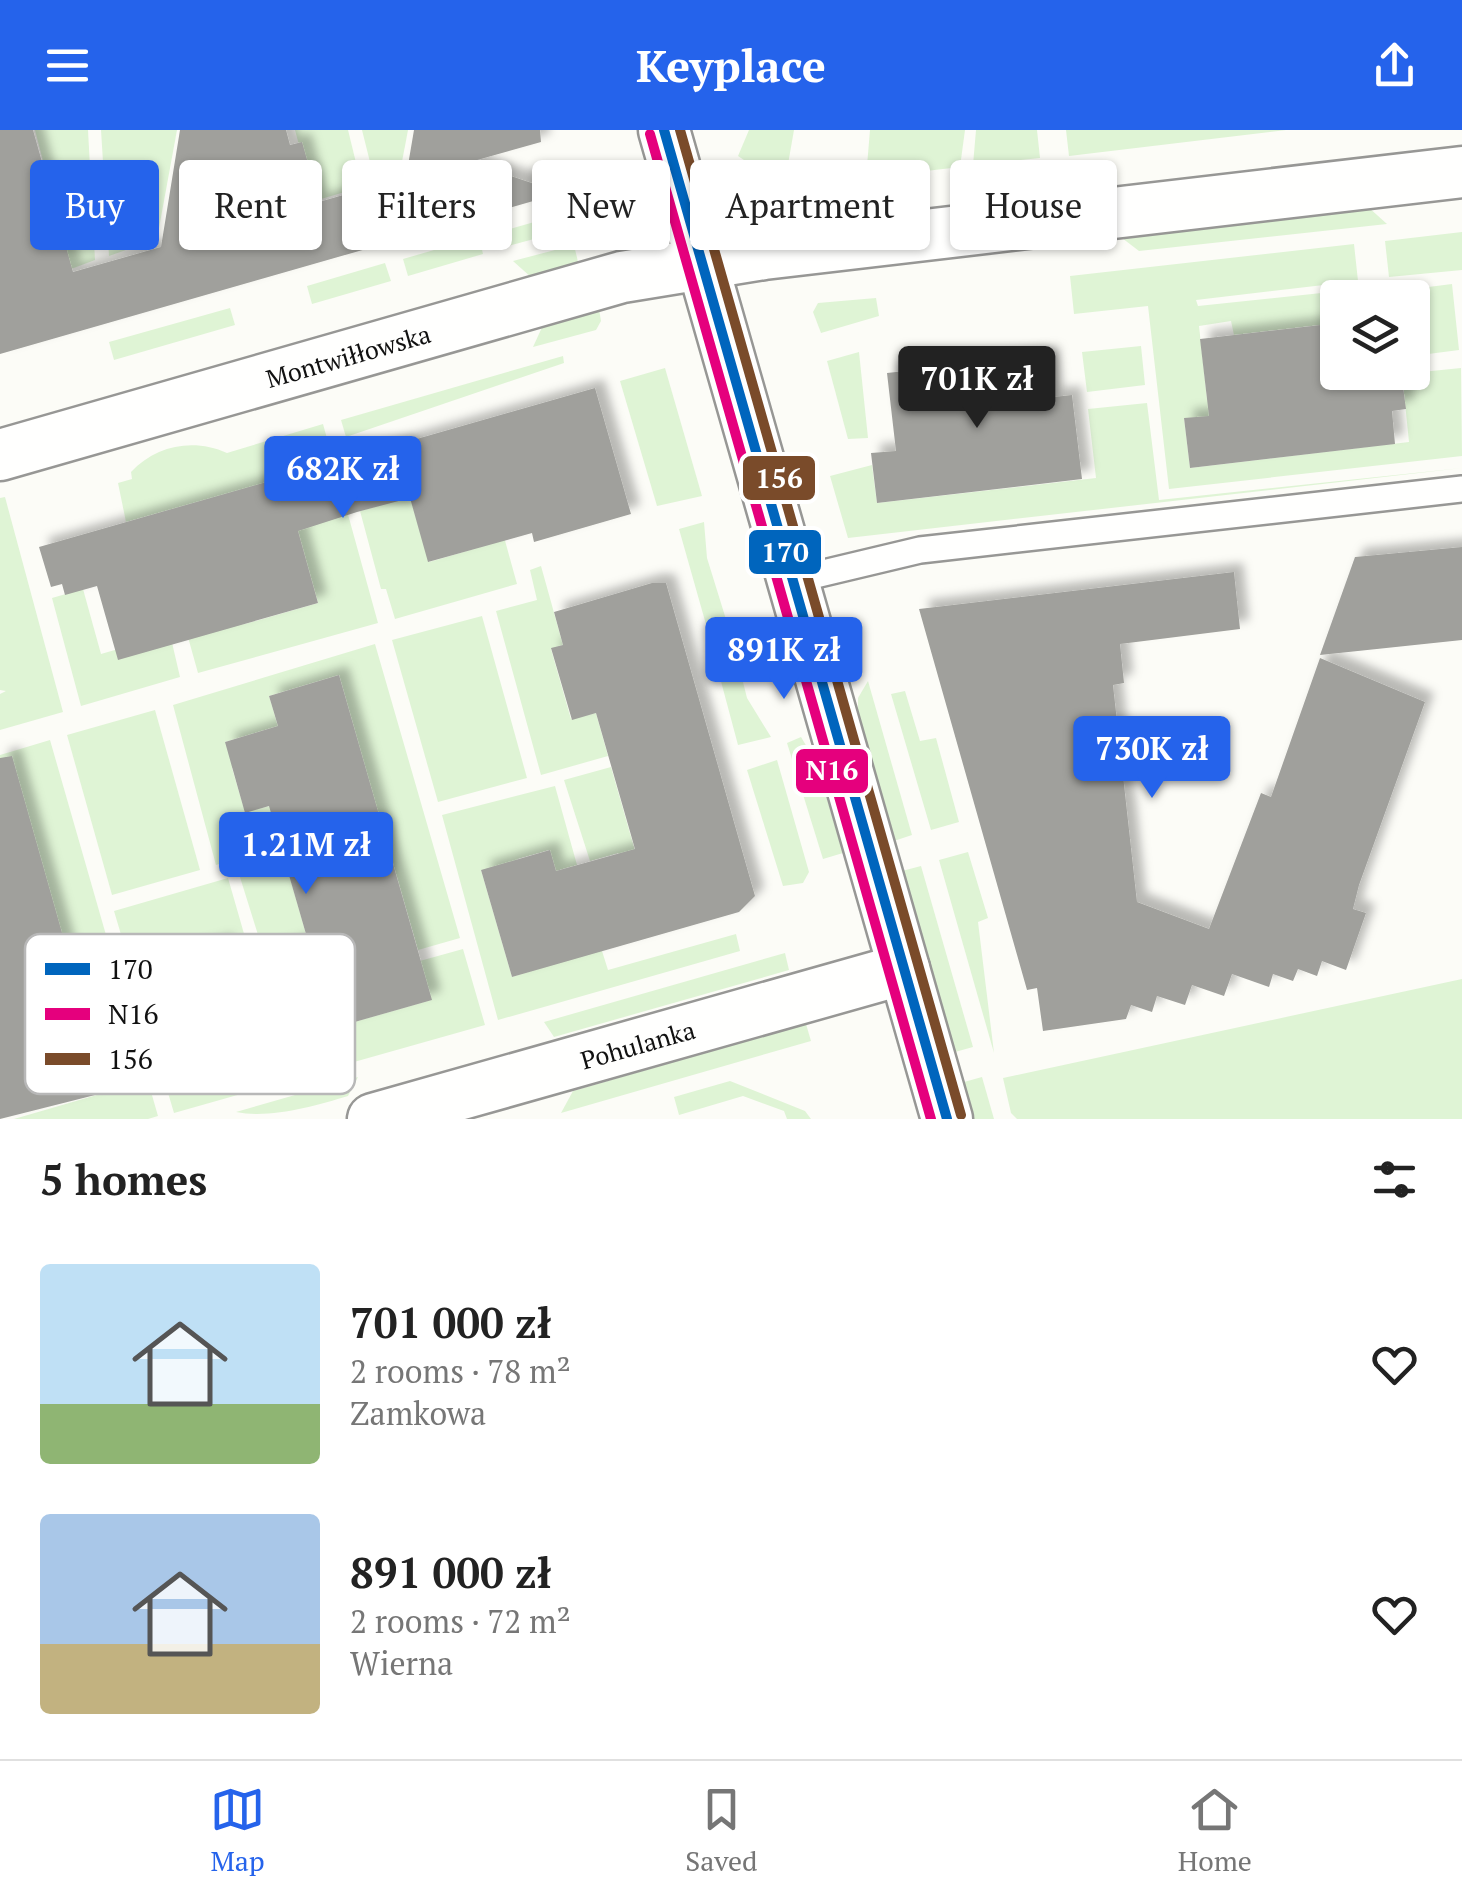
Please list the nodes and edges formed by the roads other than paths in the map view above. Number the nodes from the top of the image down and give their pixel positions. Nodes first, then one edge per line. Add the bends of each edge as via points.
1 (664, 130) edge
2 (1462, 172) edge
3 (699, 263) junction
4 (0, 455) edge
5 (1462, 489) edge
6 (790, 581) junction
7 (904, 969) junction
8 (374, 1119) edge
9 (946, 1119) edge

1 - 3 street
2 - 3 street, Montwiłłowska
3 - 4 street, Montwiłłowska via 622,277
3 - 6 street
5 - 6 lane via 920,550
6 - 7 street
7 - 8 street, Pohulanka
7 - 9 street

